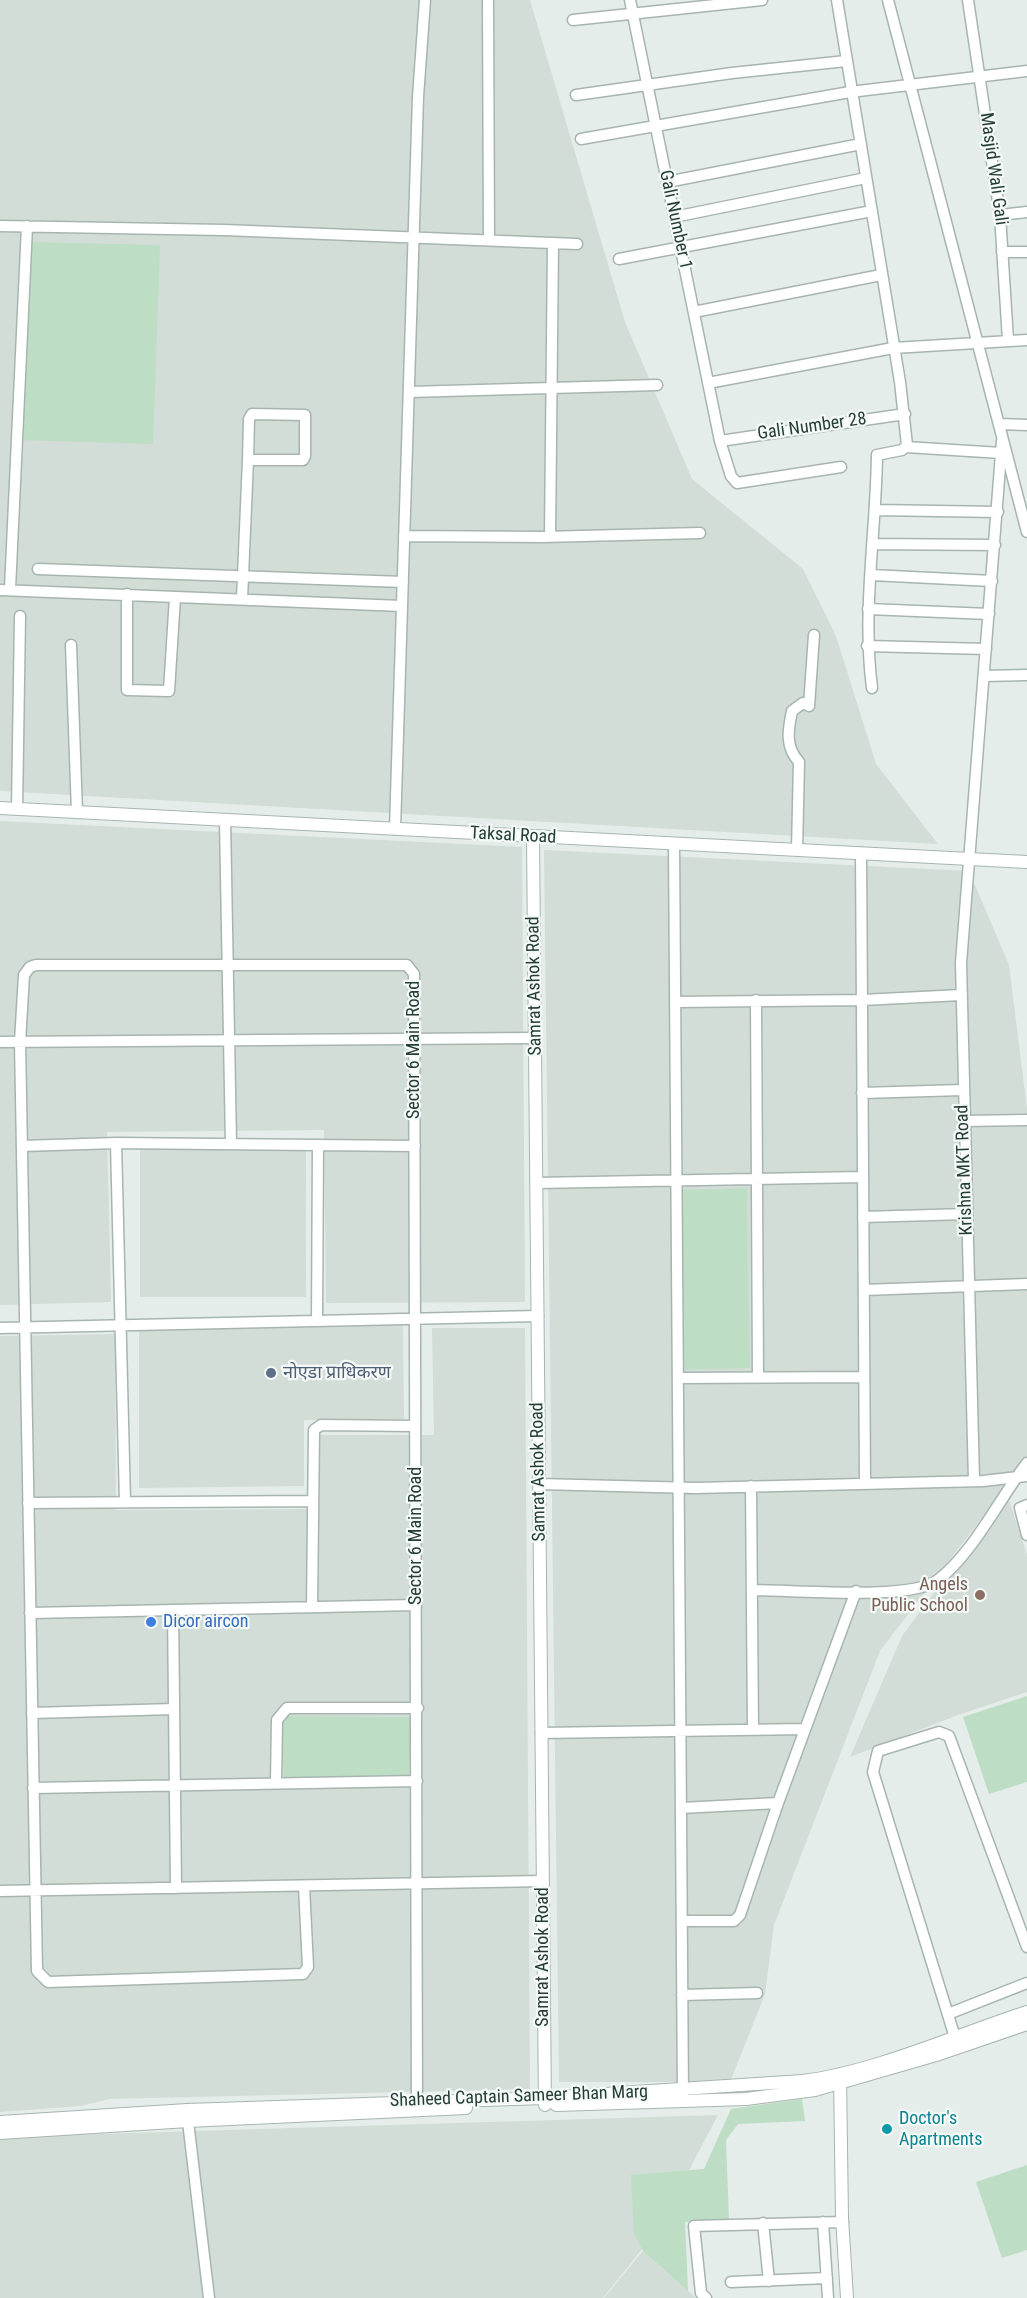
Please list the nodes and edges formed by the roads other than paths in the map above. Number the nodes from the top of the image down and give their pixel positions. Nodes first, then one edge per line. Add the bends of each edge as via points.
1 (425, 0) edge
2 (488, 0) edge
3 (630, 0) edge
4 (762, 0) edge
5 (837, 0) edge
6 (888, 0) edge
7 (968, 0) edge
8 (633, 14) junction
9 (573, 20) dead end
10 (846, 61) junction
11 (1027, 71) edge
12 (979, 77) junction
13 (910, 83) junction
14 (647, 84) junction
15 (850, 92) junction
16 (576, 95) dead end
17 (656, 126) junction
18 (580, 139) dead end
19 (861, 144) junction
20 (866, 178) junction
21 (667, 182) junction
22 (872, 211) junction
23 (1027, 212) edge
24 (1000, 214) junction
25 (674, 217) junction
26 (0, 226) edge
27 (27, 226) junction
28 (414, 239) junction
29 (489, 240) junction
30 (553, 243) junction
31 (578, 244) dead end
32 (681, 249) junction
33 (1002, 252) junction
34 (1027, 252) edge
35 (619, 259) dead end
36 (881, 275) junction
37 (694, 312) junction
38 (1008, 340) junction
39 (1027, 340) edge
40 (978, 343) junction
41 (893, 348) junction
42 (708, 382) junction
43 (657, 385) dead end
44 (551, 388) junction
45 (409, 392) junction
46 (905, 414) junction
47 (999, 424) junction
48 (1027, 425) edge
49 (720, 441) junction
50 (1002, 441) junction
51 (906, 447) junction
52 (1001, 453) junction
53 (248, 460) junction
54 (841, 467) dead end
55 (876, 510) junction
56 (998, 512) junction
57 (1027, 532) edge
58 (700, 533) dead end
59 (404, 536) junction
60 (550, 537) junction
61 (872, 544) junction
62 (995, 545) junction
63 (38, 569) dead end
64 (871, 576) junction
65 (244, 577) junction
66 (992, 581) junction
67 (403, 582) junction
68 (5, 589) edge
69 (127, 594) junction
70 (175, 597) junction
71 (242, 599) junction
72 (402, 606) junction
73 (868, 609) junction
74 (989, 614) junction
75 (21, 616) dead end
76 (814, 635) dead end
77 (71, 645) dead end
78 (867, 646) junction
79 (986, 649) junction
80 (1027, 675) edge
81 (984, 676) junction
82 (872, 688) dead end
83 (0, 808) edge
84 (17, 808) junction
85 (77, 812) junction
86 (225, 820) junction
87 (395, 829) junction
88 (533, 838) junction
89 (674, 844) junction
90 (797, 850) junction
91 (861, 853) junction
92 (969, 859) junction
93 (1027, 862) edge
94 (228, 967) junction
95 (961, 995) junction
96 (756, 1000) junction
97 (862, 1000) junction
98 (675, 1002) junction
99 (535, 1038) junction
100 (414, 1039) junction
101 (229, 1040) junction
102 (0, 1042) edge
103 (20, 1042) junction
104 (962, 1090) junction
105 (862, 1093) junction
106 (1027, 1120) edge
107 (963, 1121) junction
108 (116, 1143) junction
109 (231, 1144) junction
110 (318, 1145) junction
111 (22, 1146) junction
112 (415, 1146) junction
113 (863, 1177) junction
114 (757, 1179) junction
115 (676, 1181) junction
116 (536, 1183) junction
117 (967, 1214) junction
118 (863, 1217) junction
119 (1027, 1284) edge
120 (968, 1286) junction
121 (864, 1290) junction
122 (538, 1316) junction
123 (415, 1319) junction
124 (317, 1321) junction
125 (120, 1325) junction
126 (25, 1327) junction
127 (0, 1328) edge
128 (758, 1377) junction
129 (864, 1377) junction
130 (678, 1378) junction
131 (415, 1426) junction
132 (1027, 1463) edge
133 (1027, 1476) edge
134 (1015, 1478) junction
135 (974, 1481) junction
136 (539, 1484) junction
137 (865, 1484) junction
138 (751, 1486) junction
139 (678, 1488) junction
140 (313, 1501) junction
141 (124, 1502) junction
142 (28, 1503) junction
143 (1027, 1505) edge
144 (1027, 1535) edge
145 (752, 1590) junction
146 (856, 1591) junction
147 (416, 1605) junction
148 (312, 1607) junction
149 (173, 1610) junction
150 (30, 1612) junction
151 (418, 1707) junction
152 (174, 1709) junction
153 (32, 1713) junction
154 (805, 1729) junction
155 (753, 1730) junction
156 (680, 1731) junction
157 (541, 1733) junction
158 (417, 1781) junction
159 (174, 1783) junction
160 (276, 1783) junction
161 (33, 1788) junction
162 (778, 1803) junction
163 (681, 1808) junction
164 (543, 1881) junction
165 (417, 1884) junction
166 (304, 1886) junction
167 (176, 1888) junction
168 (34, 1890) junction
169 (0, 1891) edge
170 (682, 1922) junction
171 (1027, 1947) edge
172 (1027, 1983) edge
173 (757, 1993) dead end
174 (682, 1995) junction
175 (1027, 2012) edge
176 (948, 2014) junction
177 (1027, 2025) edge
178 (956, 2042) junction
179 (840, 2078) junction
180 (683, 2096) junction
181 (545, 2102) junction
182 (417, 2106) junction
183 (187, 2115) junction
184 (0, 2122) edge
185 (0, 2133) edge
186 (823, 2222) junction
187 (843, 2222) junction
188 (763, 2223) junction
189 (827, 2278) junction
190 (769, 2281) junction
191 (731, 2283) dead end
192 (209, 2298) edge
193 (706, 2298) edge
194 (828, 2298) edge
195 (847, 2298) edge

1 - 28 street
2 - 29 street
3 - 8 street, Gali Number 1
4 - 8 street
5 - 10 street
6 - 13 street
7 - 12 street, Masjid Wali Gali
8 - 9 street
8 - 14 street, Gali Number 1
10 - 14 street
10 - 15 street
11 - 12 street
12 - 13 street
12 - 24 street, Masjid Wali Gali
13 - 15 street
13 - 40 street
14 - 16 street
14 - 17 street, Gali Number 1
15 - 17 street
15 - 19 street
17 - 18 street
17 - 21 street, Gali Number 1
19 - 20 street
19 - 21 street
20 - 22 street
20 - 25 street
21 - 25 street, Gali Number 1
22 - 32 street
22 - 36 street
23 - 24 street
24 - 33 street, Masjid Wali Gali
25 - 32 street, Gali Number 1
26 - 27 street
27 - 28 street
27 - 68 street
28 - 29 street
28 - 45 street
29 - 30 street
30 - 31 street
30 - 44 street
32 - 35 street
32 - 37 street, Gali Number 1
33 - 34 street
33 - 38 street, Masjid Wali Gali
36 - 37 street
36 - 41 street
37 - 42 street, Gali Number 1
38 - 39 street
38 - 40 street
40 - 41 street
40 - 47 street
41 - 42 street
41 - 46 street
42 - 49 street, Gali Number 1
43 - 44 street
44 - 45 street
44 - 60 street
45 - 59 street
46 - 49 street, Gali Number 28
46 - 51 street
47 - 48 street
47 - 50 street
49 - 54 street, Gali Number 1 via 737,483
50 - 52 street, Krishna MKT Road
50 - 57 street
51 - 52 street
51 - 55 street via 877,455
52 - 56 street, Krishna MKT Road
53 - 53 street via 303,460 305,415 252,414
53 - 65 street
55 - 56 street
55 - 61 street
56 - 62 street, Krishna MKT Road
58 - 60 street
59 - 60 street
59 - 67 street
61 - 62 street
61 - 64 street
62 - 66 street, Krishna MKT Road
63 - 65 street
64 - 66 street
64 - 73 street
65 - 67 street
65 - 71 street
66 - 74 street, Krishna MKT Road
67 - 72 street
68 - 69 street
69 - 70 street
69 - 70 street via 127,690 170,691
70 - 71 street
71 - 72 street
72 - 87 street
73 - 74 street
73 - 78 street
74 - 79 street, Krishna MKT Road
75 - 84 street
76 - 90 street via 809,706 803,703 792,711 788,735 792,754 799,762
77 - 85 street
78 - 79 street
78 - 82 street
79 - 81 street, Krishna MKT Road
80 - 81 street
81 - 92 street, Krishna MKT Road
83 - 84 street, Taksal Road
84 - 85 street, Taksal Road
85 - 86 street, Taksal Road
86 - 87 street, Taksal Road
86 - 94 street
87 - 88 street, Taksal Road
88 - 89 street, Taksal Road
88 - 99 street, Samrat Ashok Road
89 - 90 street, Taksal Road
89 - 98 street
90 - 91 street, Taksal Road
91 - 92 street, Taksal Road
91 - 97 street
92 - 93 street, Taksal Road
92 - 95 street, Krishna MKT Road
94 - 100 street, Sector 6 Main Road via 407,966 414,974
94 - 101 street
94 - 103 street via 30,967 24,975
95 - 97 street
95 - 104 street, Krishna MKT Road
96 - 97 street
96 - 98 street
96 - 114 street
97 - 105 street
98 - 115 street
99 - 100 street
99 - 116 street, Samrat Ashok Road
100 - 101 street
100 - 112 street, Sector 6 Main Road
101 - 103 street
101 - 109 street
102 - 103 street
103 - 111 street
104 - 105 street
104 - 107 street, Krishna MKT Road
105 - 113 street
106 - 107 street
107 - 117 street, Krishna MKT Road
108 - 109 street
108 - 111 street
108 - 125 street
109 - 110 street
110 - 112 street
110 - 124 street
111 - 126 street
112 - 123 street, Sector 6 Main Road
113 - 114 street
113 - 118 street
114 - 115 street
114 - 128 street
115 - 116 street
115 - 130 street
116 - 122 street, Samrat Ashok Road
117 - 118 street
117 - 120 street, Krishna MKT Road
118 - 121 street
119 - 120 street
120 - 121 street
120 - 135 street, Krishna MKT Road
121 - 129 street
122 - 123 street
122 - 136 street, Samrat Ashok Road
123 - 124 street
123 - 131 street, Sector 6 Main Road
124 - 125 street
125 - 126 street
125 - 141 street
126 - 127 street
126 - 142 street
128 - 129 street
128 - 130 street
129 - 137 street
130 - 139 street
131 - 140 street via 317,1427 312,1434
131 - 147 street, Sector 6 Main Road
132 - 134 street
133 - 134 street
134 - 135 street
134 - 146 street via 963,1554 937,1581 907,1592
135 - 137 street
136 - 139 street
136 - 157 street, Samrat Ashok Road
137 - 138 street
138 - 139 street
138 - 145 street
139 - 156 street
140 - 141 street
140 - 148 street
141 - 142 street
142 - 150 street
143 - 144 street via 1020,1508
145 - 146 street
145 - 155 street
146 - 154 street
147 - 148 street
147 - 151 street, Sector 6 Main Road
148 - 149 street
149 - 150 street
149 - 152 street
150 - 153 street
151 - 158 street, Sector 6 Main Road
151 - 160 street via 287,1708 277,1720
152 - 153 street
152 - 159 street
153 - 161 street
154 - 155 street
154 - 162 street
155 - 156 street
156 - 157 street
156 - 163 street
157 - 164 street, Samrat Ashok Road
158 - 160 street
158 - 165 street, Sector 6 Main Road
159 - 160 street
159 - 161 street
159 - 167 street
161 - 168 street
162 - 163 street
162 - 170 street via 738,1918
163 - 170 street
164 - 165 street
164 - 181 street, Samrat Ashok Road
165 - 166 street
165 - 182 street, Sector 6 Main Road
166 - 167 street
166 - 168 street via 308,1967 303,1974 48,1982 37,1971
167 - 168 street
168 - 169 street
170 - 174 street
171 - 176 street via 948,1736 939,1732 878,1751 873,1772
172 - 176 street
173 - 174 street
174 - 180 street
175 - 178 street, Shaheed Captain Sameer Bhan Marg
176 - 178 street
177 - 178 street, Shaheed Captain Sameer Bhan Marg
178 - 179 street, Shaheed Captain Sameer Bhan Marg
179 - 180 street, Shaheed Captain Sameer Bhan Marg via 815,2090 746,2099
179 - 187 street
180 - 181 street, Shaheed Captain Sameer Bhan Marg
181 - 182 street, Shaheed Captain Sameer Bhan Marg
182 - 183 street, Shaheed Captain Sameer Bhan Marg
183 - 184 street, Shaheed Captain Sameer Bhan Marg
183 - 185 street, Shaheed Captain Sameer Bhan Marg
183 - 192 street
186 - 187 street
186 - 188 street
186 - 189 street
187 - 195 street
188 - 190 street
188 - 193 street via 694,2226 701,2293
189 - 190 street
189 - 194 street
190 - 191 street

